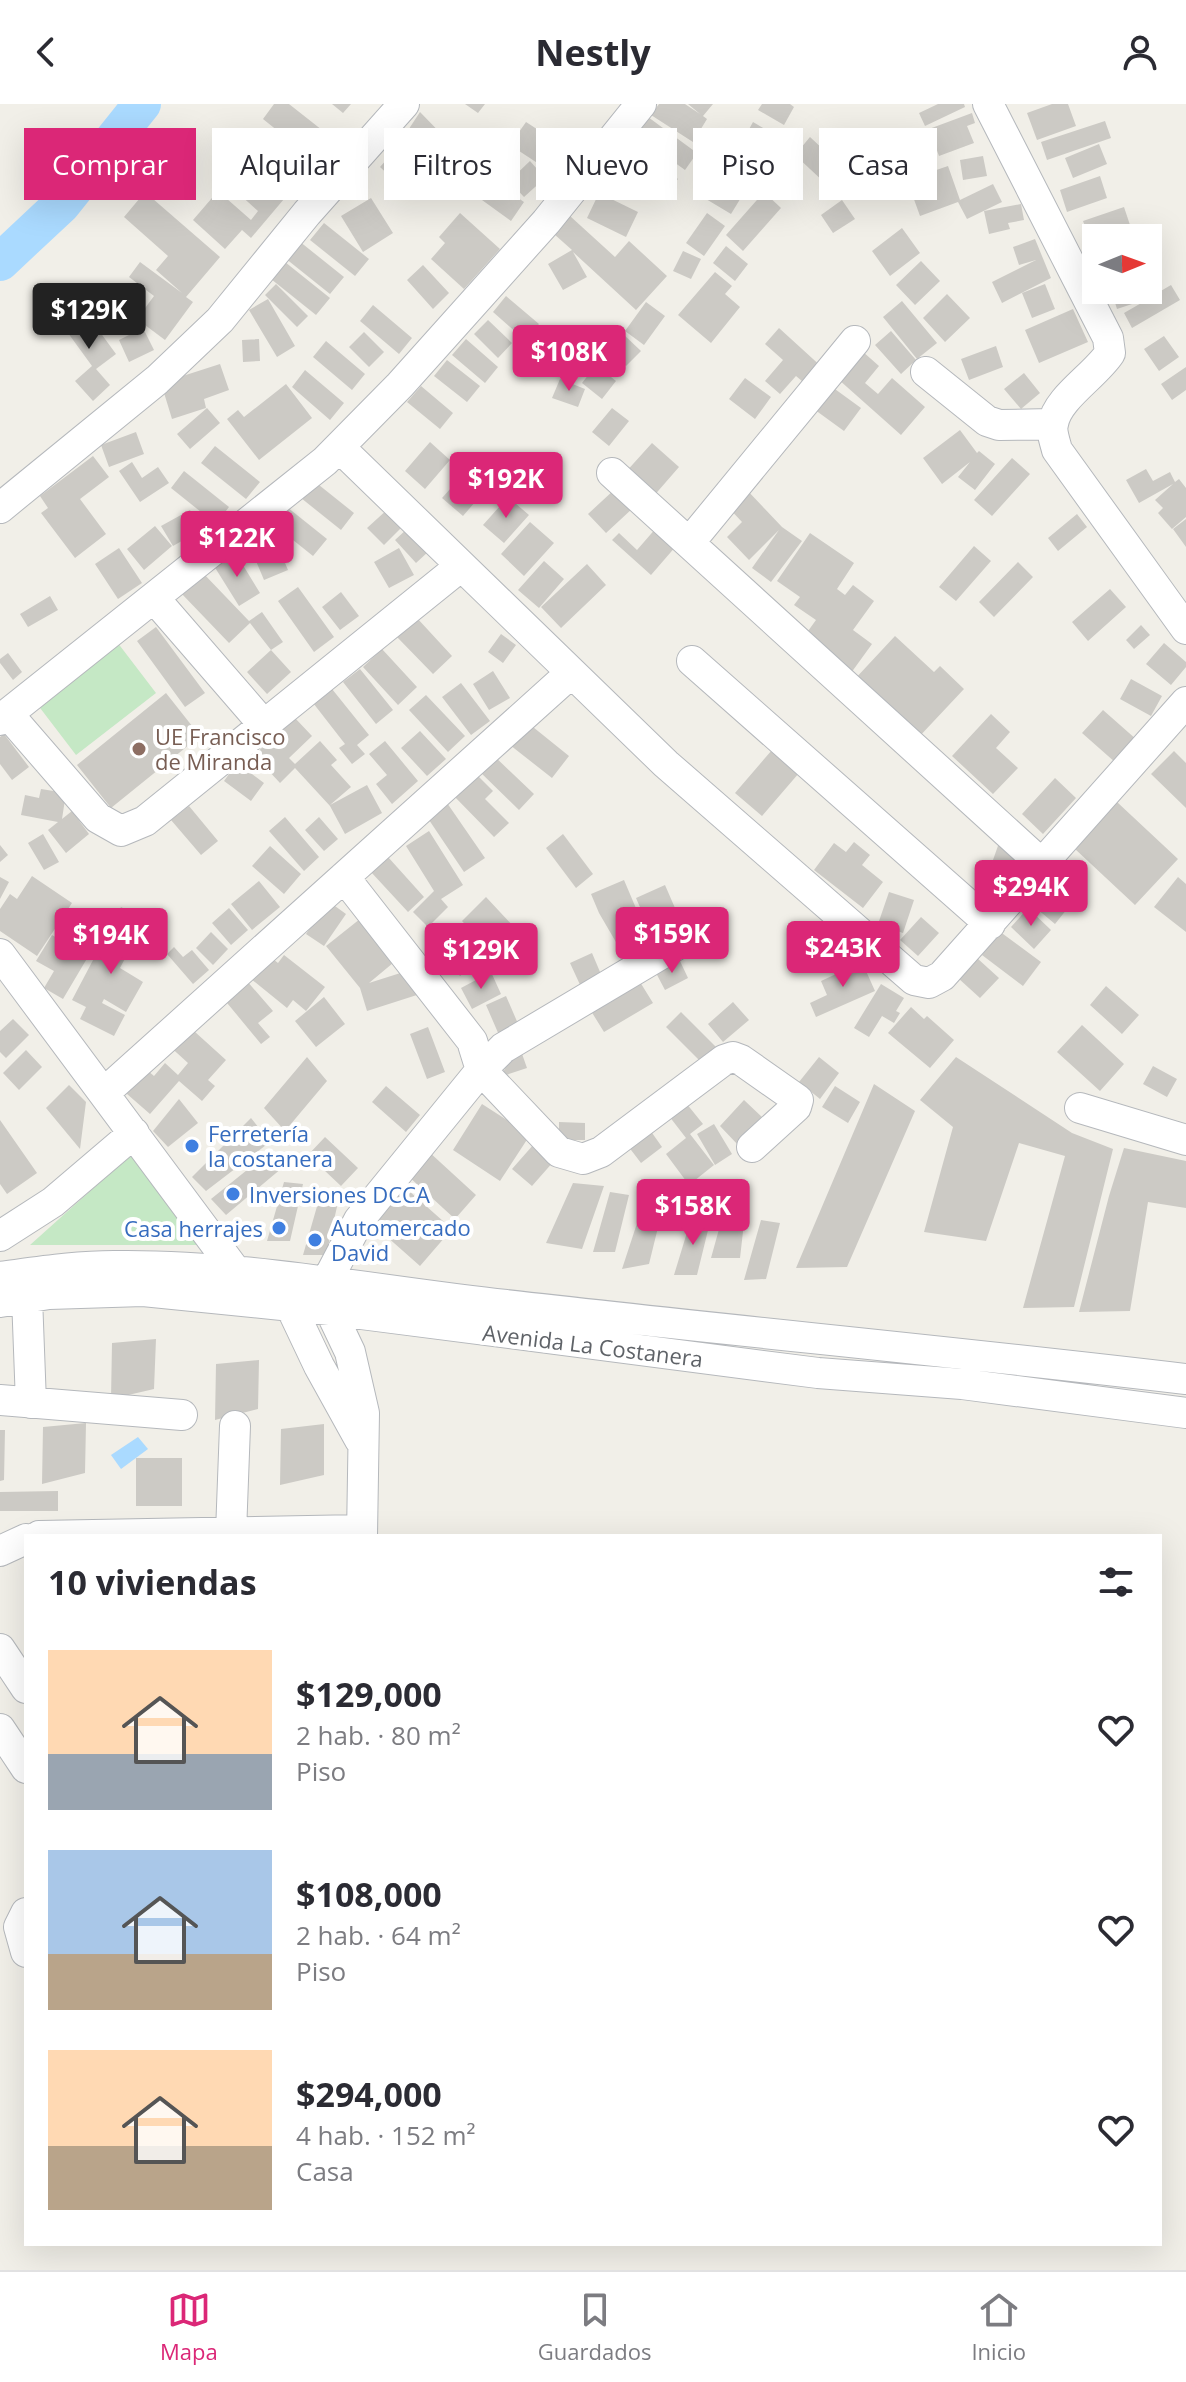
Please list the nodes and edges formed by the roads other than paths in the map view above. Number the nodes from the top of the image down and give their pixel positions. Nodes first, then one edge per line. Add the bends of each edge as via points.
1 (404, 104) edge
2 (641, 104) edge
3 (988, 104) edge
4 (855, 341) dead end
5 (926, 372) dead end
6 (1052, 424) junction
7 (339, 447) junction
8 (612, 473) dead end
9 (0, 508) edge
10 (689, 543) junction
11 (461, 566) junction
12 (154, 598) junction
13 (1186, 629) edge
14 (692, 661) dead end
15 (571, 673) junction
16 (1186, 702) edge
17 (4, 717) edge
18 (264, 725) junction
19 (1043, 865) junction
20 (344, 877) junction
21 (990, 924) junction
22 (693, 935) dead end
23 (0, 954) edge
24 (481, 1070) junction
25 (104, 1093) junction
26 (1080, 1108) dead end
27 (134, 1133) junction
28 (1186, 1140) edge
29 (752, 1147) dead end
30 (4, 1226) edge
31 (237, 1273) junction
32 (0, 1277) edge
33 (329, 1296) junction
34 (13, 1300) edge
35 (291, 1307) junction
36 (1186, 1379) edge
37 (0, 1400) edge
38 (31, 1403) junction
39 (1186, 1413) edge
40 (182, 1415) dead end
41 (235, 1426) dead end
42 (364, 1449) junction
43 (231, 1533) junction
44 (362, 1533) edge
45 (167, 1534) edge
46 (24, 1540) edge
47 (0, 1551) edge
48 (0, 1649) edge
49 (24, 1685) edge
50 (0, 1729) edge
51 (24, 1765) edge
52 (24, 1917) edge
53 (24, 1945) edge

1 - 9 street via 220,320 157,380
2 - 7 street via 546,222
3 - 6 street via 1108,338 1110,353 1064,400
4 - 10 street
5 - 6 street via 987,421
6 - 13 street via 1057,450
7 - 11 street
7 - 12 street
8 - 10 street
10 - 19 street
11 - 15 street
11 - 18 street
12 - 17 street
12 - 18 street
14 - 21 street
15 - 20 street
15 - 21 street via 666,764 914,980 929,983 942,976
16 - 19 street
17 - 18 street via 98,818 121,831 145,821
19 - 21 street
20 - 24 street via 472,1041
20 - 25 street
22 - 24 street via 503,1048
23 - 25 street
24 - 29 street via 559,1152 583,1159 601,1152 733,1057 798,1100
24 - 33 street via 359,1220
25 - 27 street
26 - 28 street
27 - 30 street via 53,1202
27 - 31 street
31 - 32 street, Avenida La Costanera via 114,1266
31 - 33 street, Avenida La Costanera
33 - 35 street, Avenida La Costanera
33 - 36 street, Avenida La Costanera via 466,1301
33 - 39 street, Avenida La Costanera via 818,1373 962,1384
33 - 42 street via 350,1352 364,1413
34 - 35 street, Avenida La Costanera via 143,1291
34 - 38 street
35 - 42 street
37 - 38 street
38 - 40 street
41 - 43 street
42 - 44 street
43 - 44 street
43 - 45 street
46 - 47 street
48 - 49 street
50 - 51 street
52 - 53 street via 19,1927

